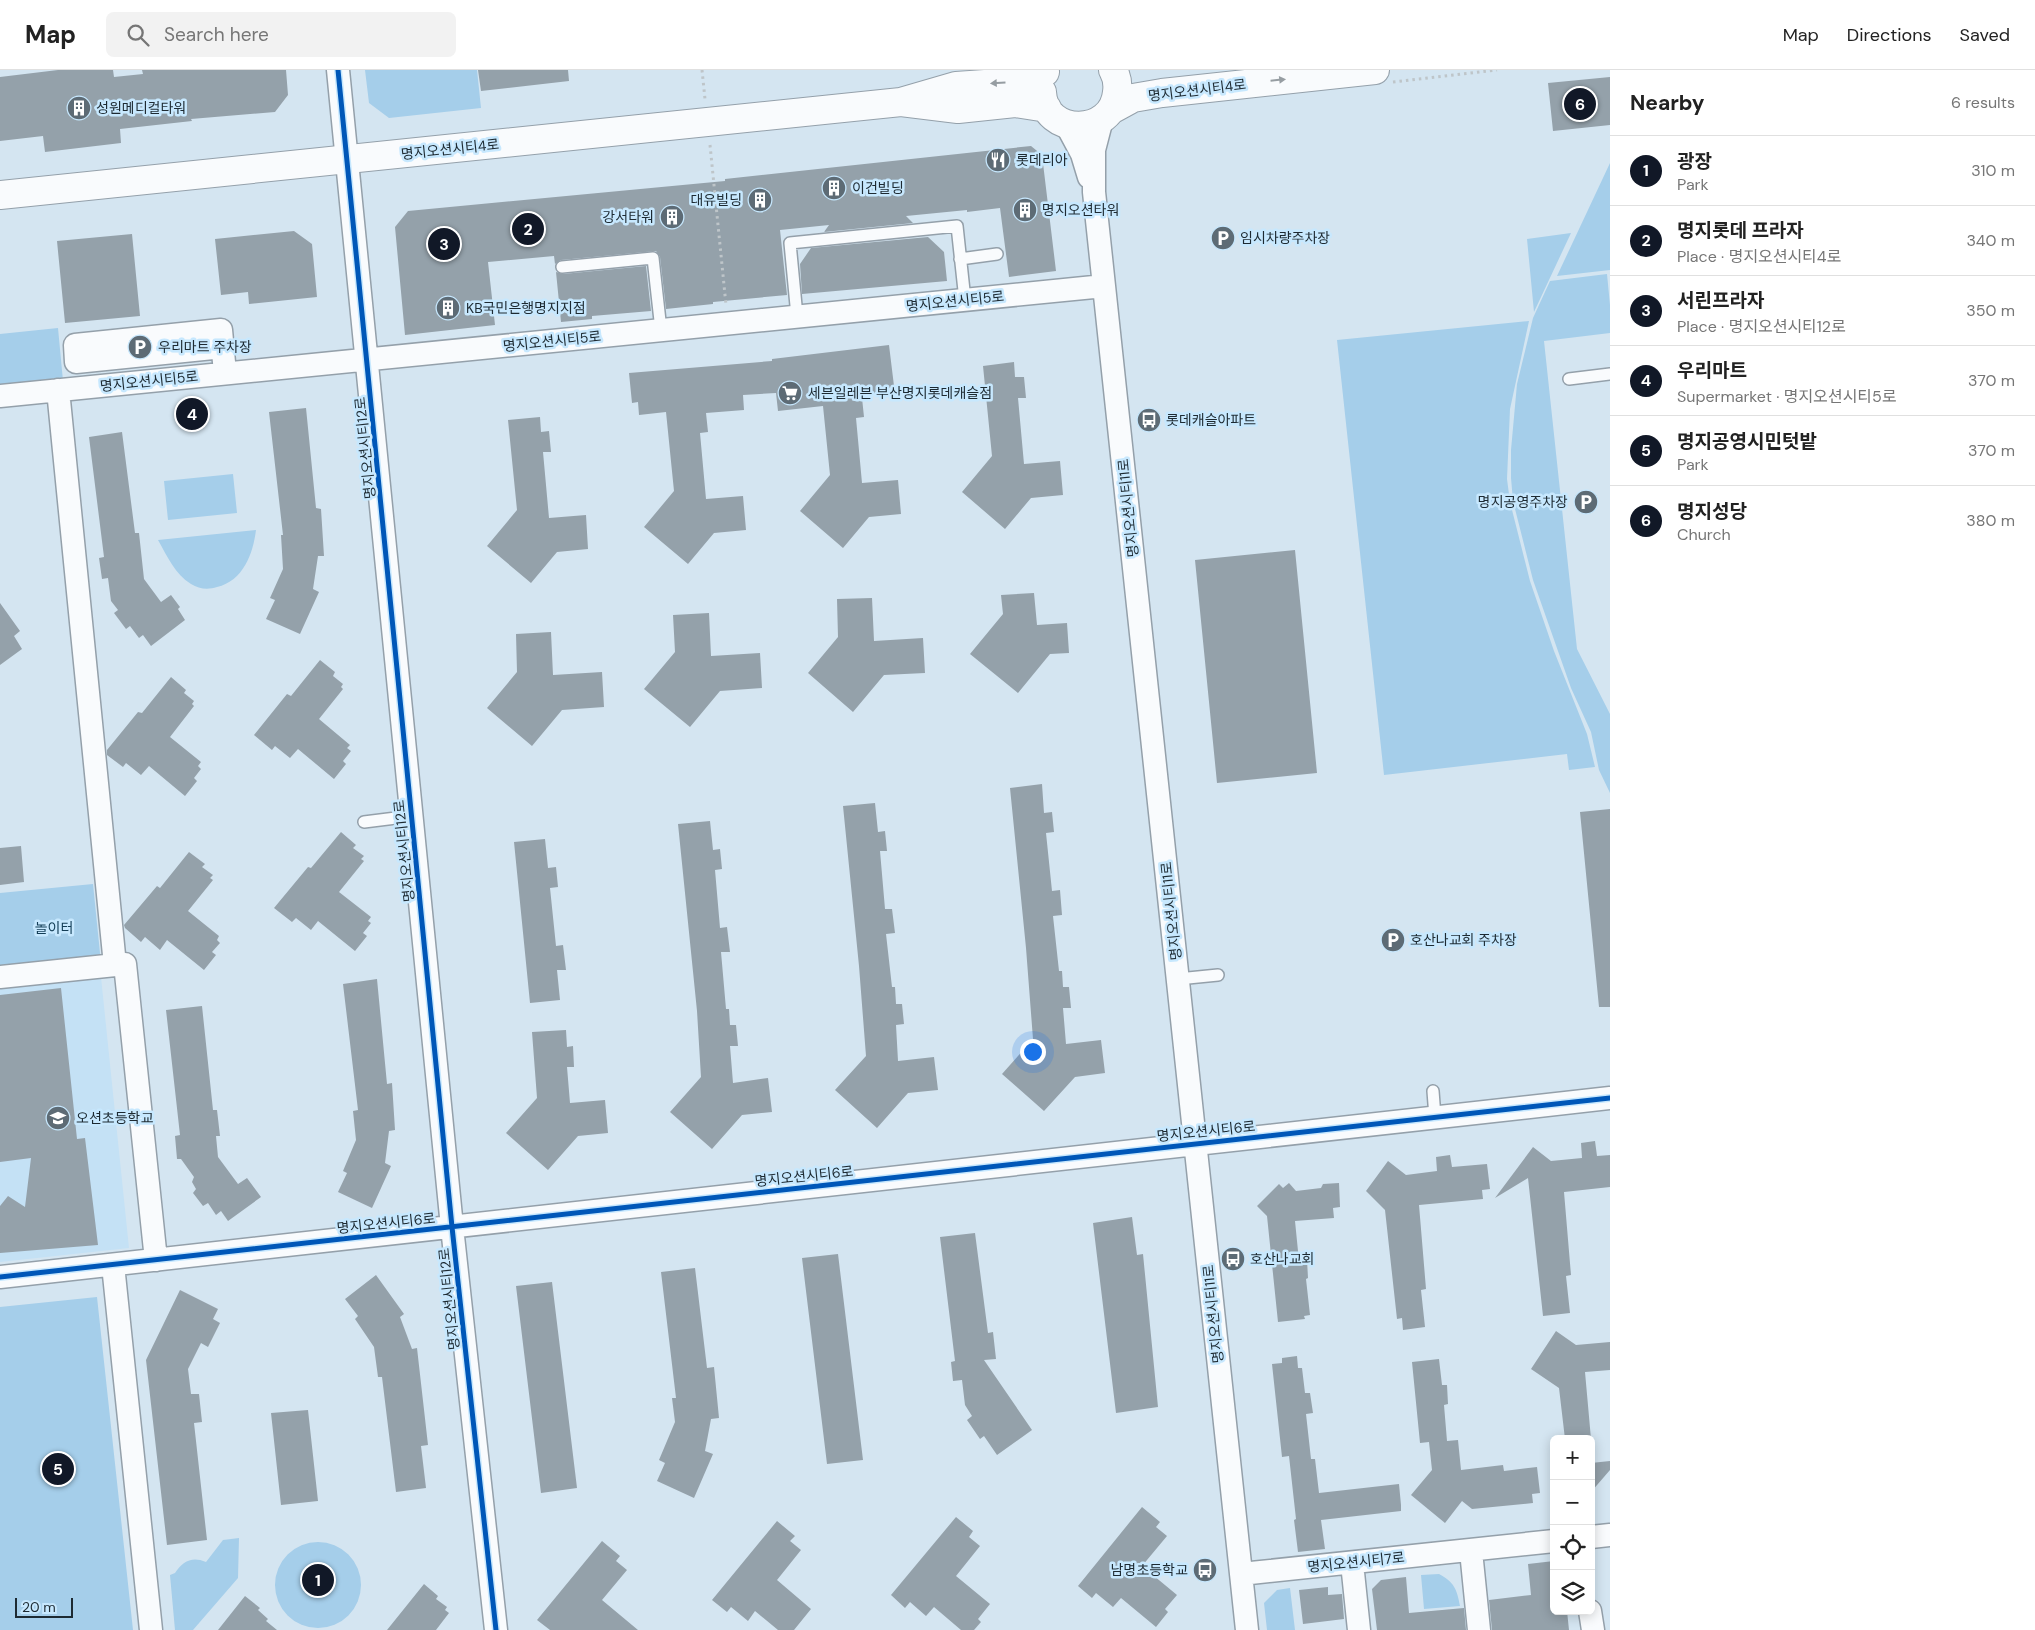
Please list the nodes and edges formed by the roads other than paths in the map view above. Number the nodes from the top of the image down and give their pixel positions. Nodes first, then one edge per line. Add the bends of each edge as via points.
1 (338, 70) edge
2 (1113, 70) edge
3 (1375, 70) edge
4 (1046, 71) edge
5 (901, 102) junction
6 (1107, 115) junction
7 (1056, 116) junction
8 (348, 159) junction
9 (1094, 192) junction
10 (0, 196) edge
11 (997, 254) dead end
12 (960, 259) junction
13 (562, 267) dead end
14 (1104, 286) junction
15 (965, 300) junction
16 (797, 316) junction
17 (661, 330) junction
18 (223, 347) junction
19 (367, 359) junction
20 (225, 373) junction
21 (1610, 374) edge
22 (1569, 379) dead end
23 (58, 390) junction
24 (0, 396) edge
25 (412, 816) junction
26 (364, 822) dead end
27 (115, 965) junction
28 (1218, 975) dead end
29 (0, 977) edge
30 (1178, 980) junction
31 (1433, 1092) dead end
32 (1610, 1098) edge
33 (1435, 1117) junction
34 (1196, 1144) junction
35 (452, 1227) junction
36 (156, 1260) junction
37 (113, 1265) junction
38 (0, 1277) edge
39 (1610, 1535) edge
40 (1595, 1537) edge
41 (1550, 1542) edge
42 (1471, 1551) junction
43 (1352, 1563) junction
44 (1241, 1574) junction
45 (1590, 1615) edge
46 (151, 1630) edge
47 (496, 1630) edge
48 (1247, 1630) edge
49 (1359, 1630) edge
50 (1480, 1630) edge
51 (1592, 1630) edge

1 - 8 street, 명지오션시티12로
2 - 6 main road via 1118,86
6 -> 3 main road, 명지오션시티4로 via 1133,98 1162,93
4 -> 5 main road via 1013,82 956,86
4 - 7 main road via 1042,96
5 - 7 main road, 명지오션시티4로 via 958,109 1015,103
5 - 8 main road, 명지오션시티4로
6 - 7 main road, 명지오션시티4로 via 1091,125 1078,127
6 - 9 street via 1094,150
7 - 9 street via 1082,154
8 - 10 main road, 명지오션시티4로
8 - 19 street, 명지오션시티12로
9 - 14 street, 명지오션시티11로
11 - 12 lane
12 - 15 lane
12 - 16 lane via 957,226 790,243
13 - 17 lane via 653,258
14 - 15 street, 명지오션시티5로
14 - 30 street, 명지오션시티11로
15 - 16 street, 명지오션시티5로
16 - 17 street, 명지오션시티5로
17 - 19 street, 명지오션시티5로
18 - 18 street via 221,330 74,345 76,362
18 - 20 street
19 - 20 street, 명지오션시티5로
19 - 25 street, 명지오션시티12로
20 - 23 street, 명지오션시티5로
21 - 22 lane
23 - 24 street, 명지오션시티5로
23 - 27 street
25 - 26 lane
25 - 35 street, 명지오션시티12로
27 - 29 street
27 - 36 street via 125,964
28 - 30 lane
30 - 34 street, 명지오션시티11로
31 - 33 lane
32 - 33 street, 명지오션시티6로
33 - 34 street, 명지오션시티6로
34 - 35 street, 명지오션시티6로
34 - 44 street, 명지오션시티11로
35 - 36 street, 명지오션시티6로
35 - 47 street, 명지오션시티12로
36 - 37 street, 명지오션시티6로
37 - 38 street, 명지오션시티6로
37 - 46 street
39 - 40 street
41 - 42 street, 명지오션시티7로
42 - 43 street, 명지오션시티7로
42 - 50 street
43 - 44 street, 명지오션시티7로
43 - 49 street
44 - 48 street, 명지오션시티11로
45 - 51 street

